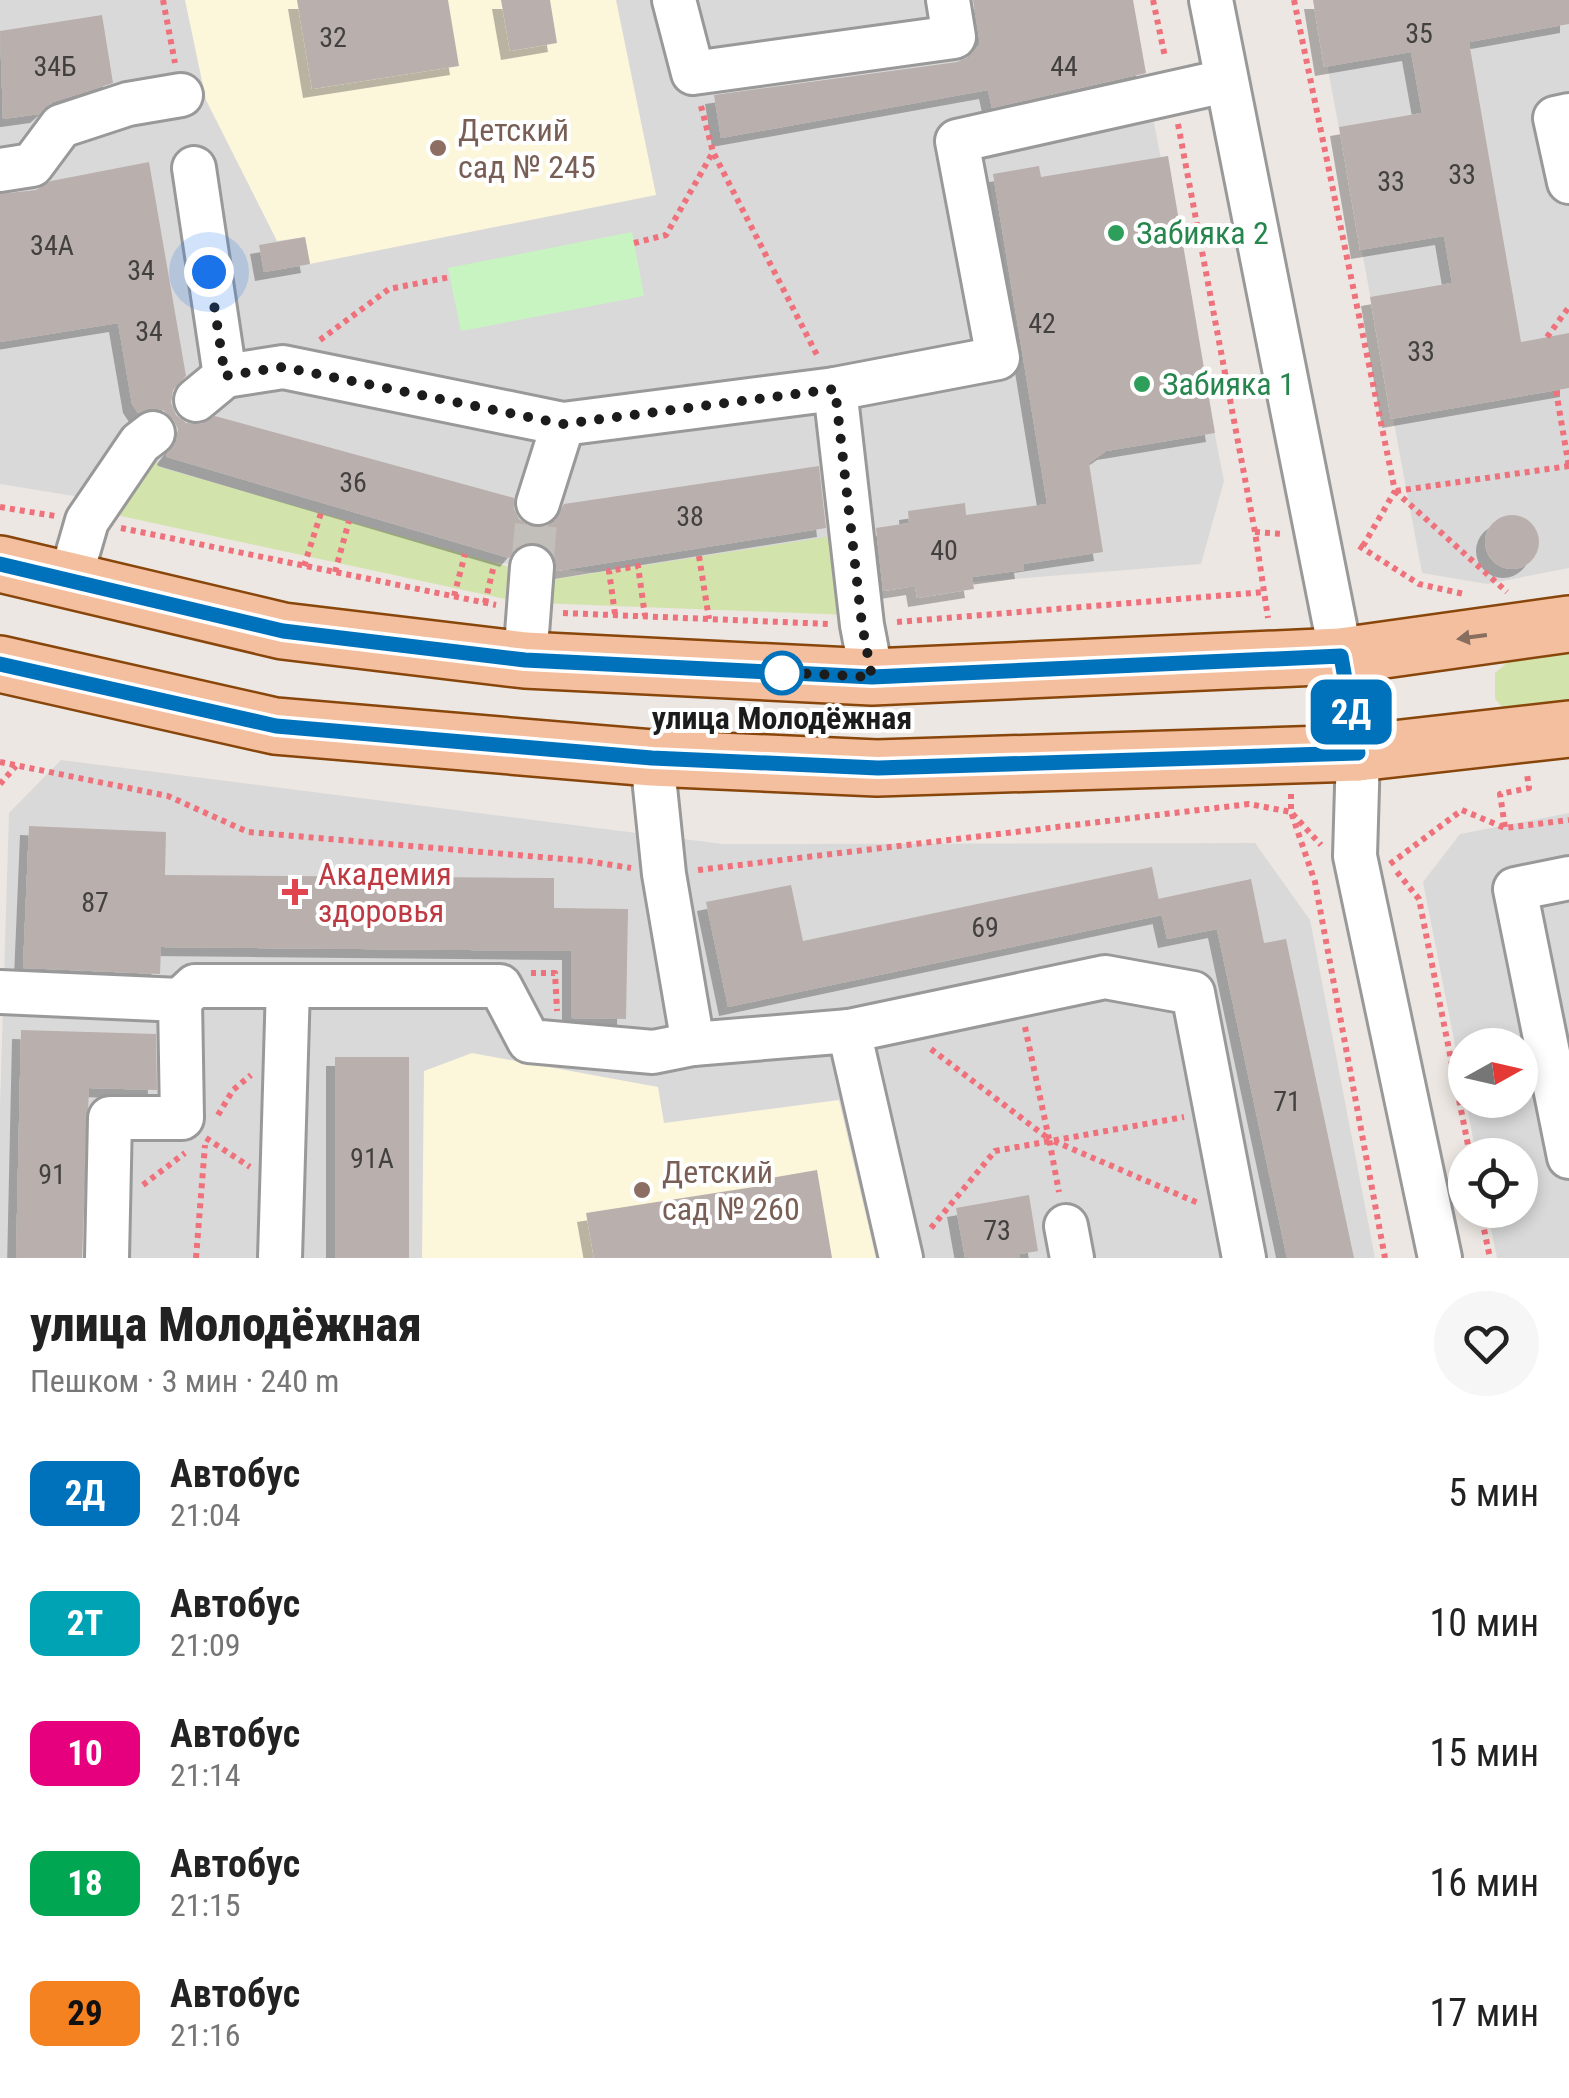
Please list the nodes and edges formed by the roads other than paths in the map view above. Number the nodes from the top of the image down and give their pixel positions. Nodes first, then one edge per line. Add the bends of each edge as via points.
1 (674, 0) edge
2 (948, 0) edge
3 (1211, 0) edge
4 (1225, 81) junction
5 (180, 95) dead end
6 (1569, 115) edge
7 (194, 168) dead end
8 (0, 170) edge
9 (1569, 182) edge
10 (835, 389) junction
11 (563, 424) junction
12 (153, 433) dead end
13 (538, 503) tunnel mouth
14 (0, 564) edge
15 (513, 565) tunnel mouth
16 (70, 582) junction
17 (1569, 624) edge
18 (527, 636) junction
19 (867, 651) junction
20 (1341, 656) junction
21 (0, 664) edge
22 (1569, 729) edge
23 (1358, 753) junction
24 (652, 758) junction
25 (1569, 878) edge
26 (288, 986) junction
27 (0, 992) edge
28 (180, 1000) junction
29 (849, 1031) junction
30 (692, 1044) junction
31 (1569, 1156) edge
32 (1240, 1238) edge
33 (912, 1247) edge
34 (107, 1258) edge
35 (280, 1258) edge
36 (1440, 1258) edge

1 - 2 street via 693,73 954,37
3 - 4 street
4 - 10 street via 956,140 998,358
4 - 20 street
5 - 8 street via 61,126 32,164
6 - 9 street via 1554,118
7 - 11 street via 210,388 283,367
10 - 11 street
10 - 19 street
11 - 13 street
12 - 16 street via 87,521
14 - 16 main road
15 - 18 street
16 - 18 main road via 283,631
17 -> 20 main road
18 - 19 main road
19 - 20 main road
20 - 23 main road
21 - 24 main road via 276,726
22 - 23 main road
23 - 24 main road via 878,768
23 - 36 street via 1355,856
24 - 30 street
25 - 31 street via 1515,889
26 - 28 street via 196,986
26 - 30 street via 500,986 529,1041 654,1052
26 - 35 street
27 - 28 street
28 - 34 street via 194,1128 110,1118
29 - 30 street
29 - 32 street via 1105,978 1193,994
29 - 33 street

